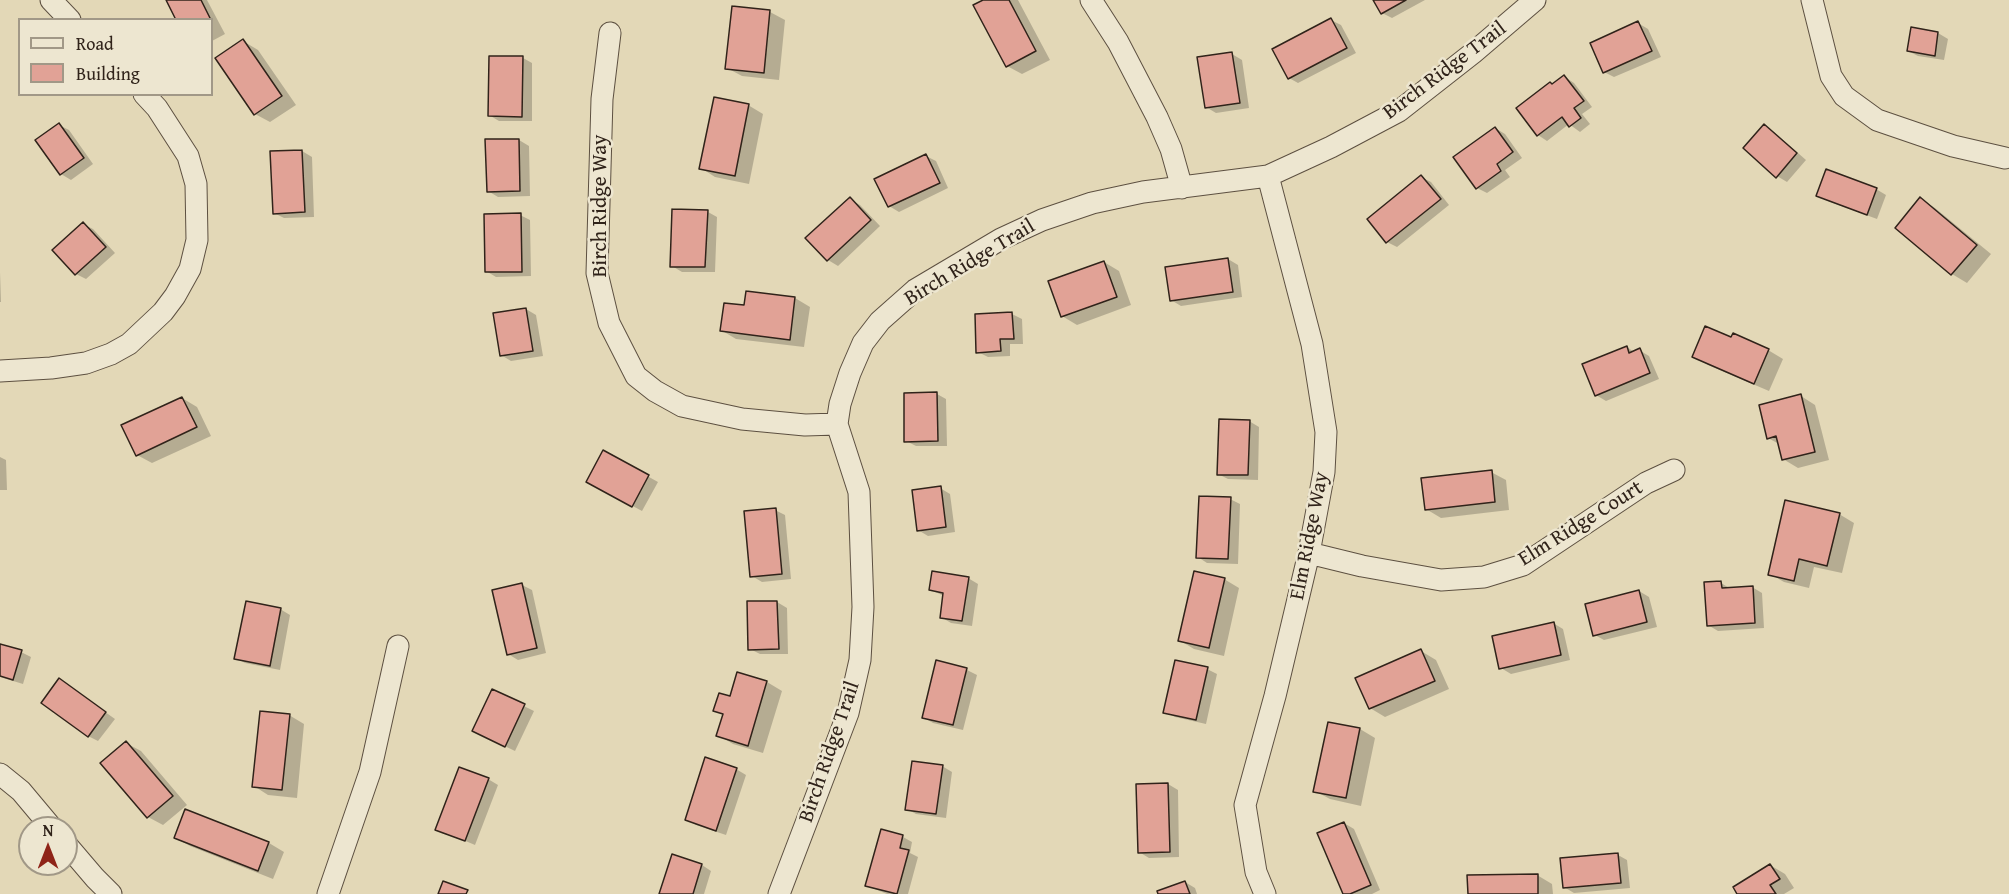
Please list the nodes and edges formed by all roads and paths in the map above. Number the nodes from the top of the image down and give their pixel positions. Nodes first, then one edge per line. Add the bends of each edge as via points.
1 (51, 0) edge
2 (1091, 0) edge
3 (1535, 0) edge
4 (1812, 0) edge
5 (68, 18) edge
6 (610, 33) dead end
7 (146, 96) edge
8 (2005, 158) dead end
9 (1268, 176) junction
10 (1182, 188) junction
11 (0, 371) edge
12 (837, 424) junction
13 (1674, 470) dead end
14 (1309, 553) junction
15 (398, 646) dead end
16 (0, 774) edge
17 (42, 816) edge
18 (78, 859) edge
19 (111, 894) edge
20 (328, 894) edge
21 (779, 894) edge
22 (1265, 894) edge

1 - 5 street
2 - 10 street via 1157,117
3 - 9 street, Birch Ridge Trail via 1399,111
4 - 8 street via 1831,76 1844,96 1877,120 1953,146
6 - 12 street, Birch Ridge Way via 602,99 597,273 609,323 636,376 655,392 682,406 742,419
7 - 11 street via 188,156 194,175 197,240 190,269 163,312 129,344 111,354 86,363
9 - 10 street, Birch Ridge Trail
9 - 14 street, Elm Ridge Way via 1312,344 1326,432 1324,472
10 - 12 street, Birch Ridge Trail via 1092,203 1042,220 915,290 880,321 863,343 846,384
12 - 21 street, Birch Ridge Trail via 859,492 863,607 860,660 848,712
13 - 14 street, Elm Ridge Court via 1646,483 1524,565 1484,577 1442,580
14 - 22 street, Elm Ridge Way via 1245,806 1256,872
15 - 20 street via 370,772
16 - 17 street
18 - 19 street

